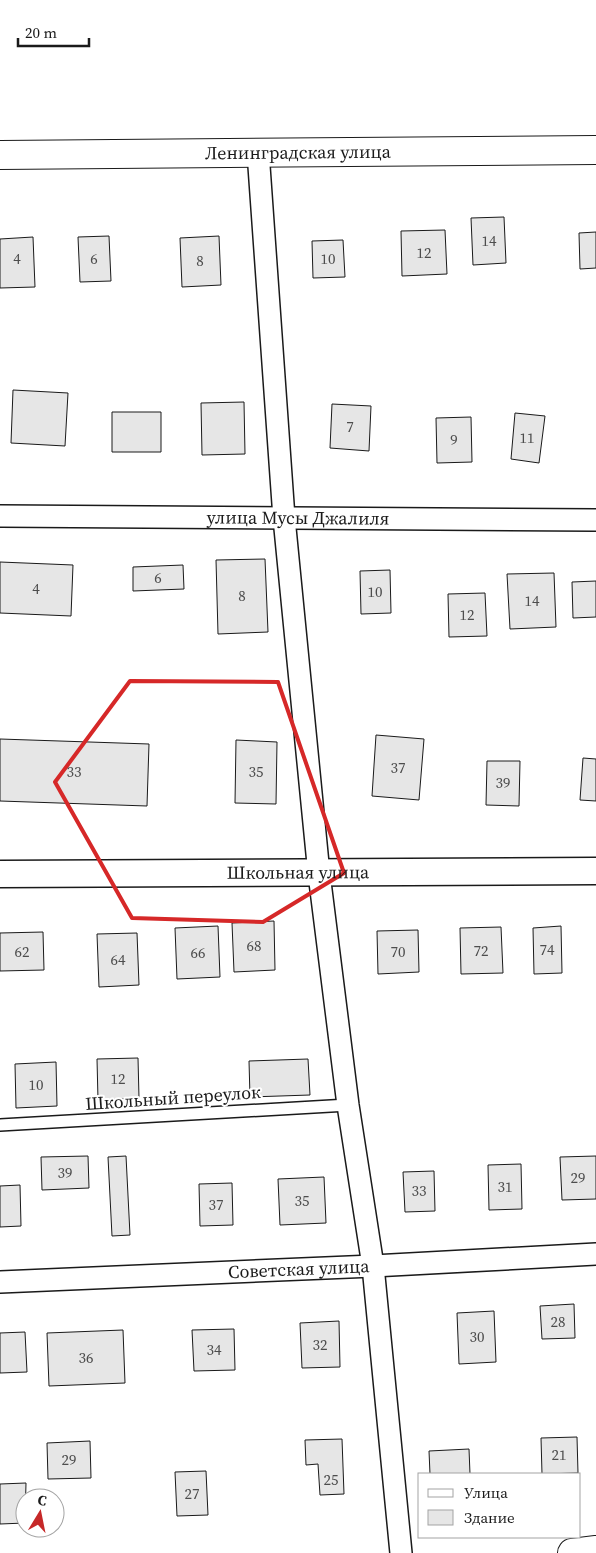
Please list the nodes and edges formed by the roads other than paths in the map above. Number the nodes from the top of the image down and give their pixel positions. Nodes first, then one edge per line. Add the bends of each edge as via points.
1 (596, 150) edge
2 (258, 152) junction
3 (0, 154) edge
4 (0, 516) edge
5 (284, 518) junction
6 (596, 520) edge
7 (596, 871) edge
8 (0, 874) edge
9 (319, 874) junction
10 (348, 1105) junction
11 (0, 1125) edge
12 (596, 1254) edge
13 (373, 1266) junction
14 (0, 1282) edge
15 (596, 1550) edge
16 (400, 1553) edge
17 (572, 1553) edge

1 - 2 main road, Ленинградская улица
2 - 3 main road, Ленинградская улица
2 - 5 street
4 - 5 street, улица Мусы Джалиля
5 - 6 street, улица Мусы Джалиля
5 - 9 street
7 - 9 street, Школьная улица
8 - 9 street, Школьная улица
9 - 10 street
10 - 11 lane, Школьный переулок
10 - 13 street
12 - 13 street, Советская улица
13 - 14 street, Советская улица
13 - 16 street
15 - 17 main road

